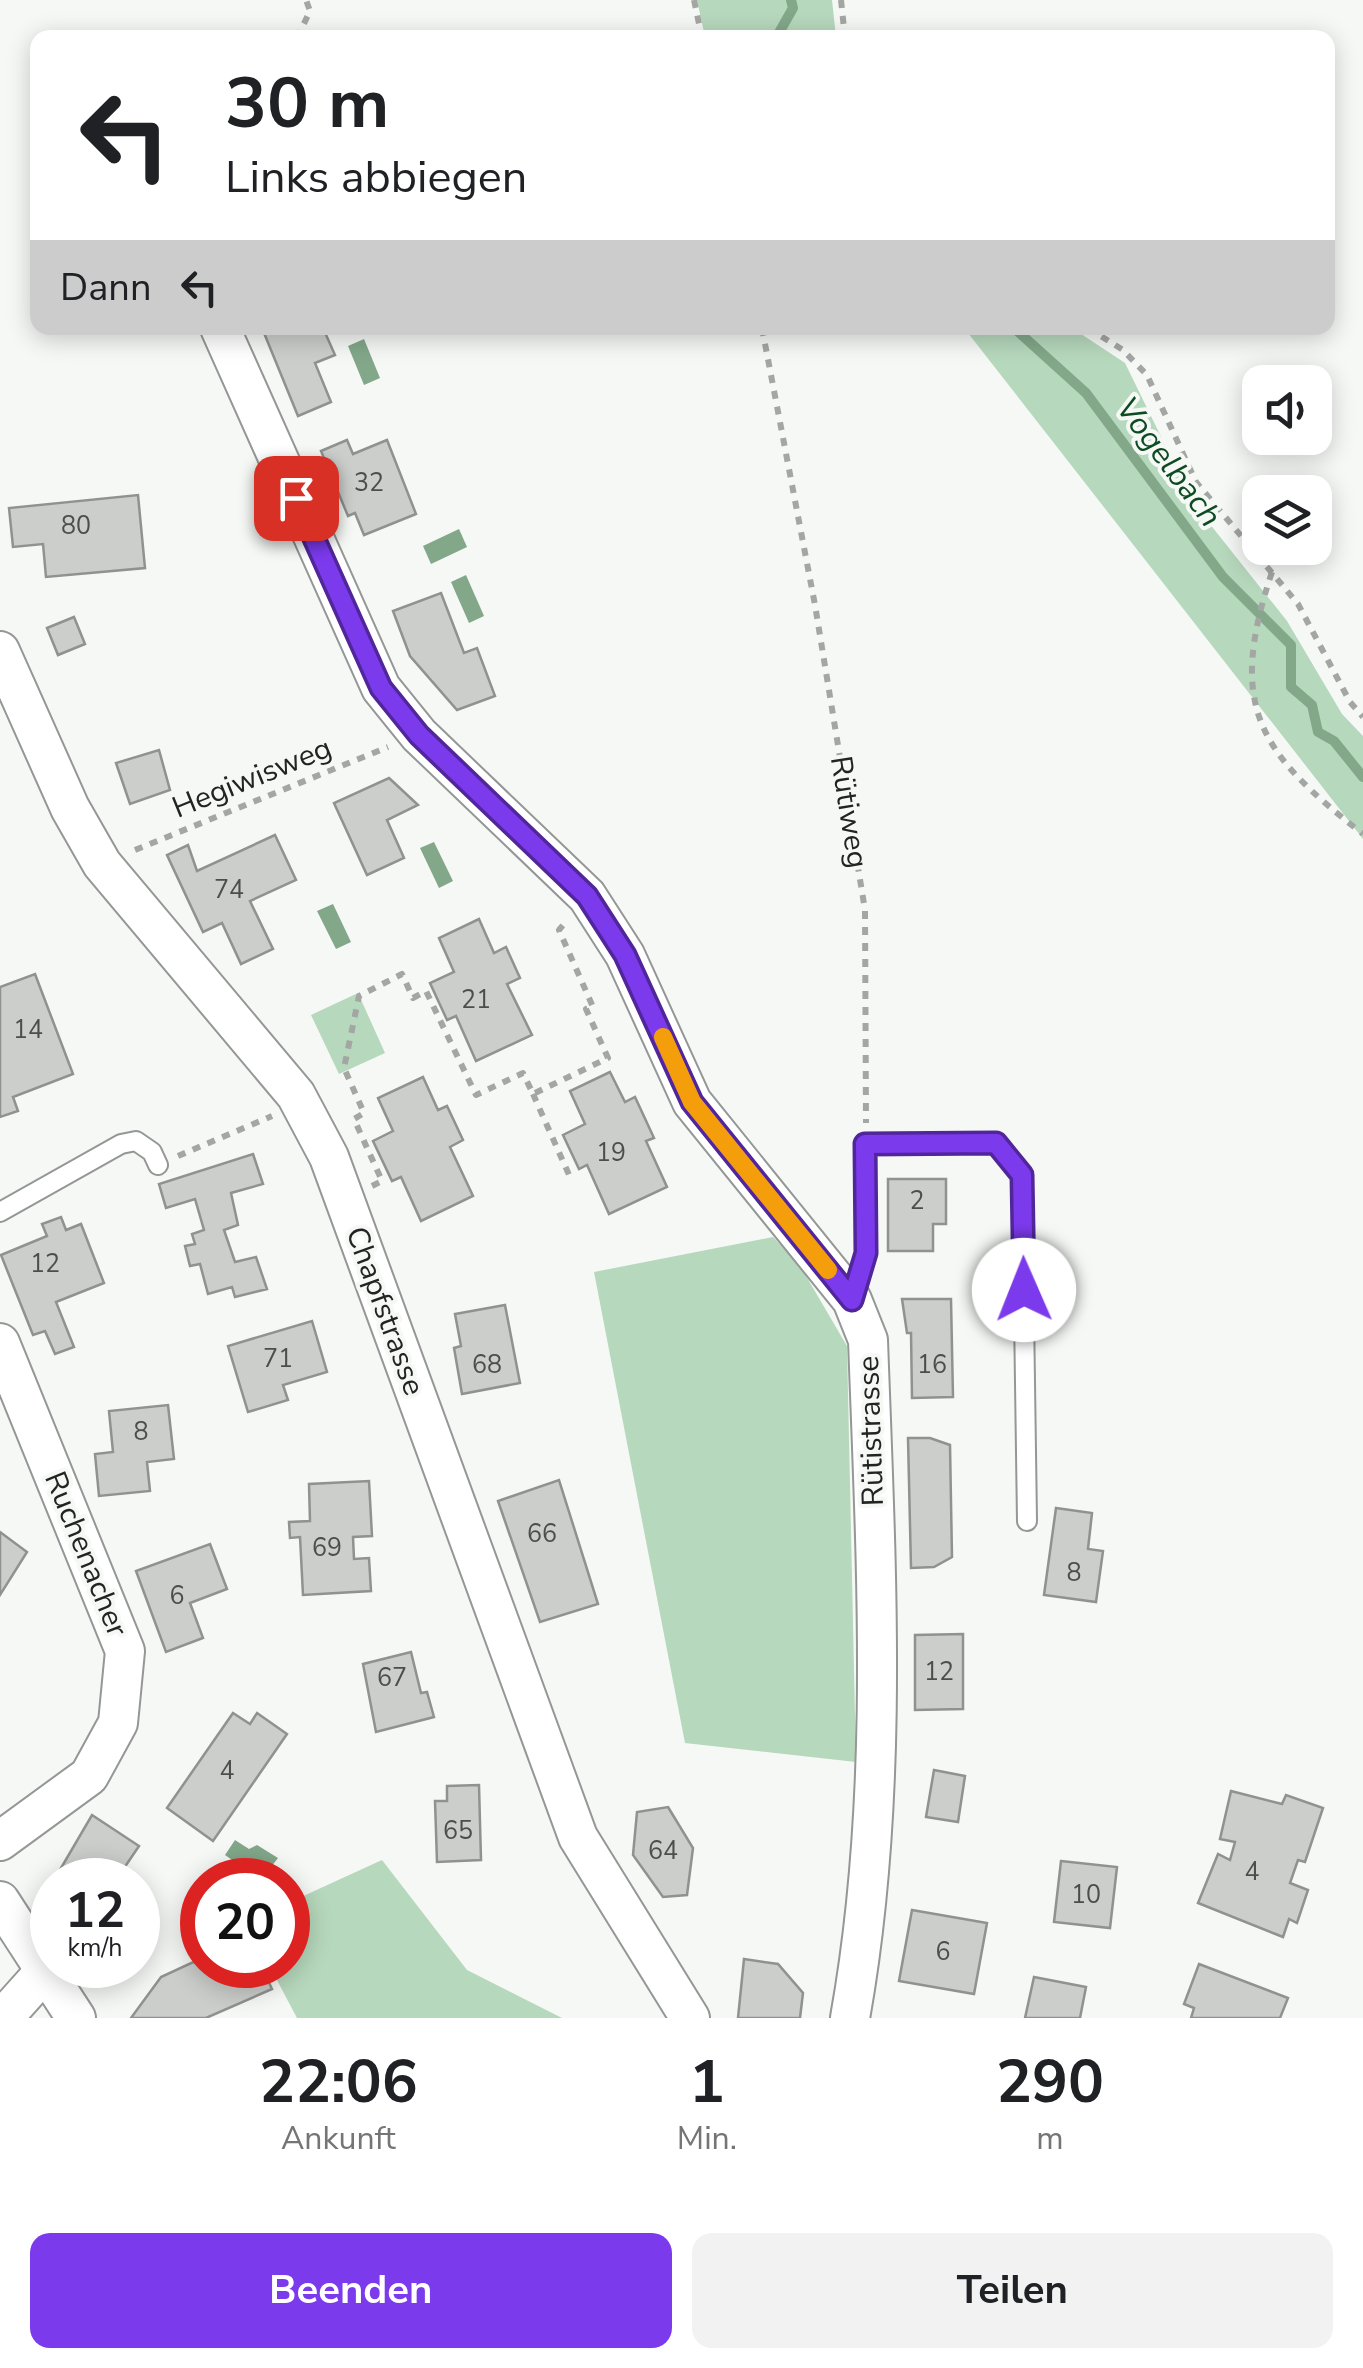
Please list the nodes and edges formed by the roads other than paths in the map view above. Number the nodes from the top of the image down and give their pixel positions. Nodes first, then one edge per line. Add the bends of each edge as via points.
1 (223, 335) edge
2 (0, 651) edge
3 (158, 1164) road end
4 (0, 1212) edge
5 (852, 1300) junction
6 (0, 1343) edge
7 (1027, 1521) dead end
8 (0, 1841) edge
9 (0, 1901) edge
10 (30, 1946) edge
11 (30, 1988) edge
12 (57, 1988) edge
13 (3, 2018) edge
14 (76, 2018) edge
15 (690, 2018) edge
16 (850, 2018) edge

1 - 5 street, Rütistrasse via 381,688 419,735 587,896 625,955 692,1102
2 - 15 street, Chapfstrasse via 102,864 296,1095 329,1157 578,1837
3 - 4 lane via 136,1141 120,1144
5 - 7 lane via 866,1253 865,1144 996,1143 1022,1175
5 - 16 street, Rütistrasse via 868,1340 875,1747
6 - 8 street, Ruchenacher via 125,1651 118,1723 89,1776
9 - 10 street
11 - 13 street
12 - 14 street

